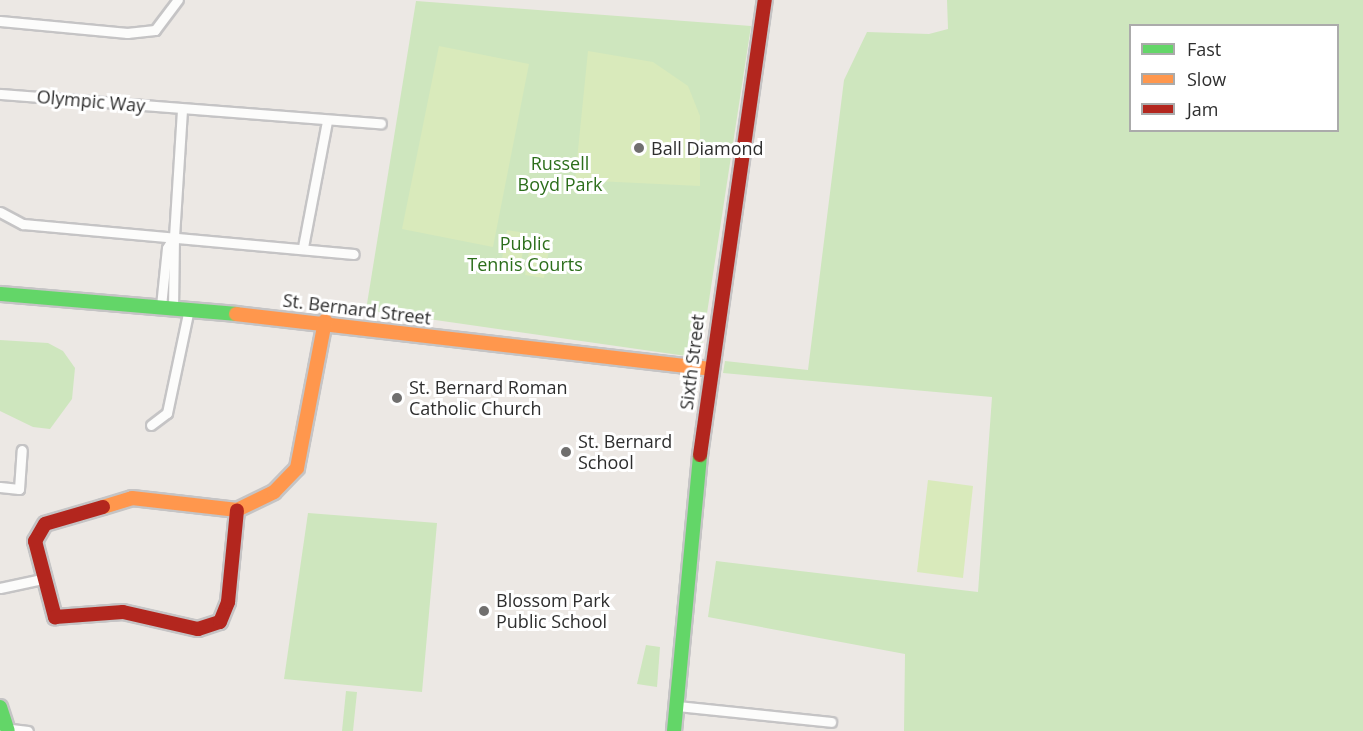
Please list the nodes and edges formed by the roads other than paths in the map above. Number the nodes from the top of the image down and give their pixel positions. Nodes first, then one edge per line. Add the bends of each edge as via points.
1 (178, 0) edge
2 (765, 0) edge
3 (0, 21) edge
4 (0, 94) edge
5 (182, 109) junction
6 (327, 121) junction
7 (381, 123) dead end
8 (0, 212) edge
9 (174, 237) junction
10 (303, 247) junction
11 (354, 254) dead end
12 (0, 294) edge
13 (167, 307) junction
14 (189, 309) junction
15 (326, 321) junction
16 (708, 369) junction
17 (151, 425) dead end
18 (22, 450) dead end
19 (0, 487) edge
20 (237, 510) junction
21 (42, 579) junction
22 (0, 588) edge
23 (677, 706) junction
24 (0, 707) edge
25 (831, 722) dead end
26 (5, 729) edge
27 (28, 731) edge
28 (674, 731) edge

1 - 3 street via 155,30 136,32
2 - 16 street, Sixth Street
4 - 5 street, Olympic Way
5 - 6 street, Olympic Way
5 - 9 street
6 - 7 street, Olympic Way
6 - 10 street
8 - 9 street via 22,224
9 - 10 street
9 - 13 street
10 - 11 street
12 - 13 street, St. Bernard Street
13 - 14 street, St. Bernard Street
14 - 15 street, St. Bernard Street
14 - 17 street via 167,413
15 - 16 street, St. Bernard Street
15 - 20 street via 297,468 274,492
16 - 23 street, Sixth Street
18 - 19 street via 19,489
20 - 21 street via 132,498 45,524 35,541
20 - 21 street via 225,615 210,628 123,612 66,620 55,617
21 - 22 street
23 - 25 street
23 - 28 street, Sixth Street
24 - 26 street
26 - 27 street

